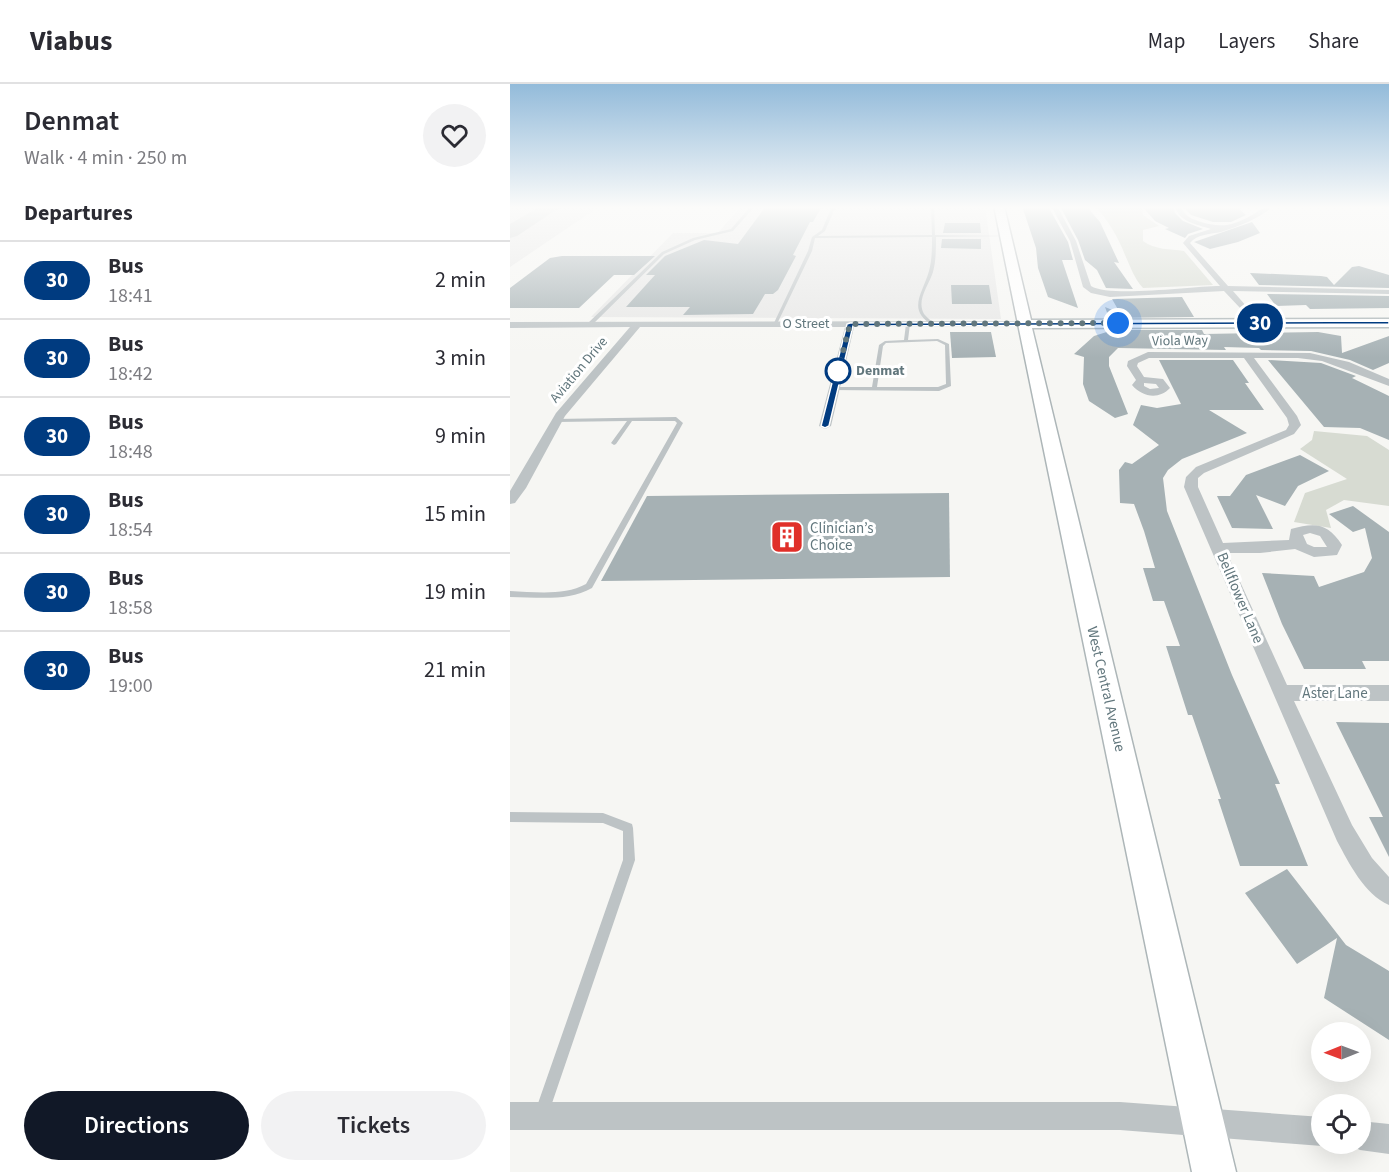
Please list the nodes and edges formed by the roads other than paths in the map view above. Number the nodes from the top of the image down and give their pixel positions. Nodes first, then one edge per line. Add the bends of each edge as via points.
1 (659, 257) edge
2 (807, 257) edge
3 (931, 257) edge
4 (1010, 257) edge
5 (1078, 257) edge
6 (1198, 257) edge
7 (1359, 284) dead end
8 (1227, 289) junction
9 (1369, 292) junction
10 (1389, 292) edge
11 (1257, 323) junction
12 (1389, 323) edge
13 (775, 324) junction
14 (850, 324) junction
15 (908, 324) junction
16 (933, 324) junction
17 (1025, 324) junction
18 (510, 325) edge
19 (589, 325) junction
20 (637, 325) junction
21 (906, 341) junction
22 (1247, 355) junction
23 (1386, 379) edge
24 (1141, 380) dead end
25 (834, 389) junction
26 (874, 389) junction
27 (631, 419) junction
28 (557, 420) junction
29 (825, 426) dead end
30 (614, 442) dead end
31 (510, 500) edge
32 (1298, 544) dead end
33 (1218, 548) junction
34 (510, 594) edge
35 (1281, 693) junction
36 (1389, 693) edge
37 (510, 818) edge
38 (1389, 893) edge
39 (510, 1116) edge
40 (540, 1116) junction
41 (1203, 1123) junction
42 (1311, 1131) edge
43 (1371, 1137) edge
44 (1389, 1139) edge
45 (1214, 1172) edge

1 - 19 lane
2 - 13 lane
3 - 16 lane via 920,309 922,316
4 - 17 main road, West Central Avenue
5 - 8 street via 1089,290 1106,294
6 - 8 street
7 - 9 street
8 - 9 street
8 - 11 street
9 - 10 street
11 - 12 main road, O Street
11 - 17 main road, O Street
13 - 14 street, O Street
13 - 20 street, O Street
14 - 15 street, O Street
14 - 25 street
15 - 16 street, O Street
15 - 21 lane
16 - 17 street, O Street
17 - 41 main road, West Central Avenue
18 - 19 street, O Street
19 - 20 street, O Street
20 - 28 street, Aviation Drive
21 - 26 lane via 881,345
21 - 26 lane via 947,344 949,385 939,389
22 - 23 street, Viola Way via 1328,358
22 - 24 street, Viola Way via 1139,357 1132,366
22 - 33 street, Bellflower Lane via 1293,418 1294,425 1290,432 1200,470 1192,477 1191,487
25 - 26 lane
25 - 29 street
27 - 28 lane
27 - 30 lane
27 - 34 lane via 676,418 680,423 589,586 570,594
28 - 31 street, Aviation Drive
32 - 33 street
33 - 35 street, Bellflower Lane
35 - 36 street, Aster Lane
35 - 38 street, Bellflower Lane via 1359,860
37 - 40 lane via 603,818 628,828 629,860
39 - 40 street
40 - 41 street via 1120,1116
41 - 42 street
41 - 45 main road, West Central Avenue
43 - 44 street

